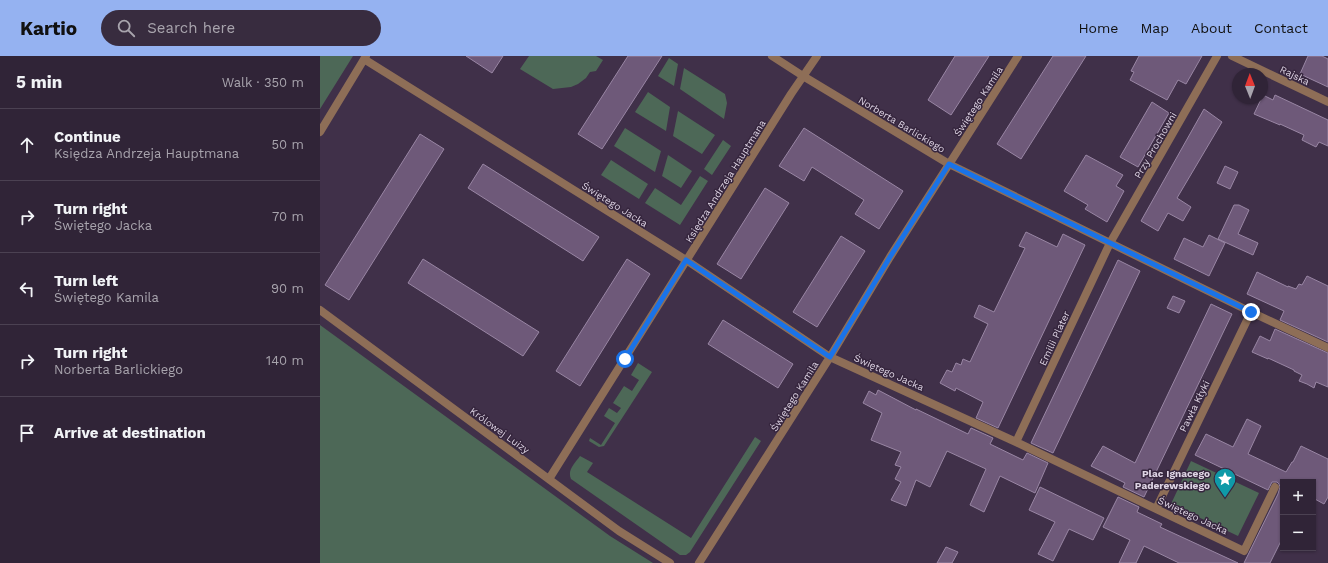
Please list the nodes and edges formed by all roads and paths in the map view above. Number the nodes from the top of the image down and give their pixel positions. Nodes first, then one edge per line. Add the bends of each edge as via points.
1 (772, 56) edge
2 (817, 56) edge
3 (1018, 56) edge
4 (1217, 56) edge
5 (1232, 56) edge
6 (365, 57) edge
7 (803, 76) junction
8 (1328, 102) edge
9 (320, 132) edge
10 (949, 164) junction
11 (1110, 243) junction
12 (686, 260) junction
13 (320, 310) edge
14 (1251, 312) junction
15 (1328, 348) edge
16 (830, 357) junction
17 (1016, 442) junction
18 (549, 479) junction
19 (1275, 486) dead end
20 (1156, 509) junction
21 (670, 563) edge
22 (699, 563) edge

1 - 7 street, Norberta Barlickiego
2 - 7 street, Księdza Andrzeja Hauptmana
3 - 10 street, Świętego Kamila
4 - 11 street, Przy Prochowni
5 - 8 street, Rajska
6 - 9 street
6 - 12 street, Świętego Jacka
7 - 10 street, Norberta Barlickiego
7 - 12 street, Księdza Andrzeja Hauptmana
10 - 11 street, Norberta Barlickiego
10 - 16 street, Świętego Kamila
11 - 14 street, Norberta Barlickiego
11 - 17 street, Emilii Plater
12 - 16 street, Świętego Jacka
12 - 18 street, Księdza Andrzeja Hauptmana
13 - 18 street, Królowej Luizy
14 - 15 street, Norberta Barlickiego
14 - 20 street, Pawła Kłyki
16 - 17 street, Świętego Jacka
16 - 22 street, Świętego Kamila
17 - 20 street, Świętego Jacka
18 - 21 street, Królowej Luizy via 619,531
19 - 20 street, Świętego Jacka via 1244,551

